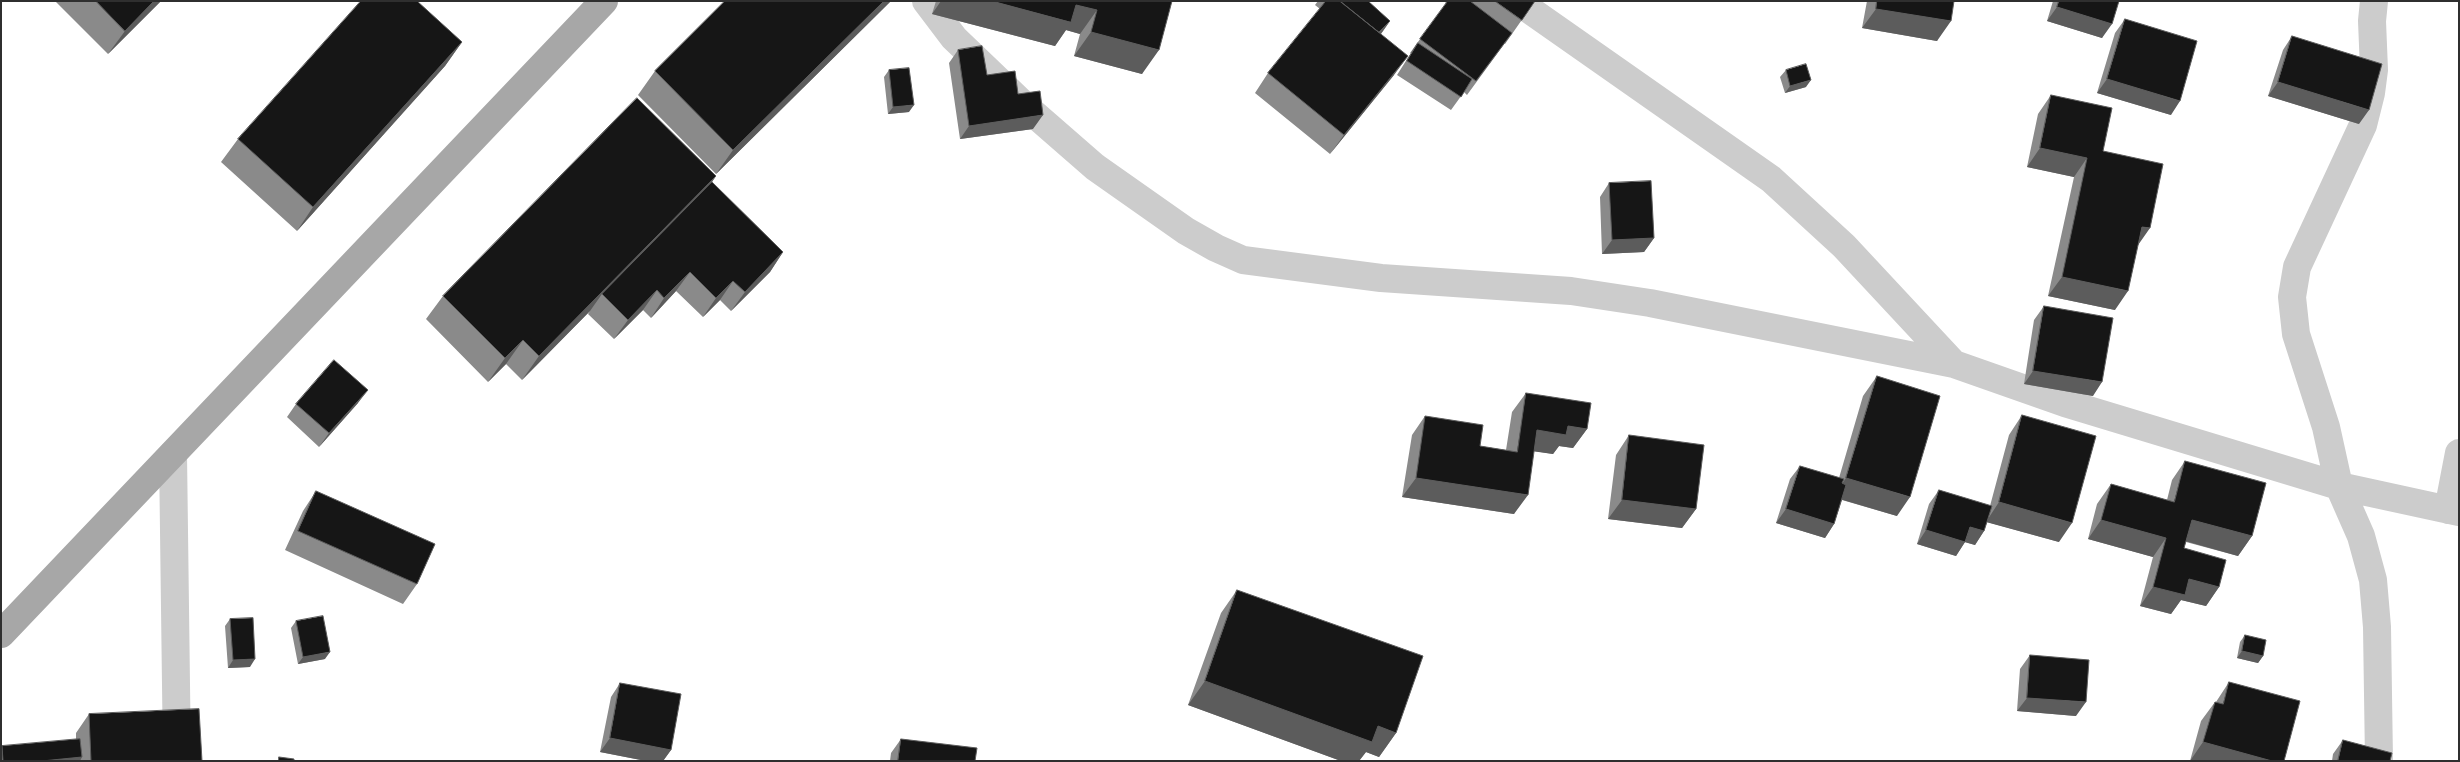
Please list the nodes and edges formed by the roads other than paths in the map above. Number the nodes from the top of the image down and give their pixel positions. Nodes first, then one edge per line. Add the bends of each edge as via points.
1 (604, 1) edge
2 (926, 1) edge
3 (1517, 1) edge
4 (2374, 1) edge
5 (1954, 364) junction
6 (2459, 453) edge
7 (173, 454) junction
8 (2339, 486) junction
9 (2454, 511) edge
10 (1, 634) edge
11 (177, 761) edge
12 (2378, 761) edge

1 - 7 main road
2 - 5 street via 954,38 1095,167 1186,231 1242,260 1382,278 1571,291 1650,303
3 - 5 street via 1771,178 1844,246
4 - 8 street via 2374,70 2363,125 2297,267 2292,297 2296,334 2326,427
5 - 8 street via 2065,403
6 - 9 street
7 - 10 main road
7 - 11 street
8 - 9 street
8 - 12 street via 2361,536 2373,580 2377,627

